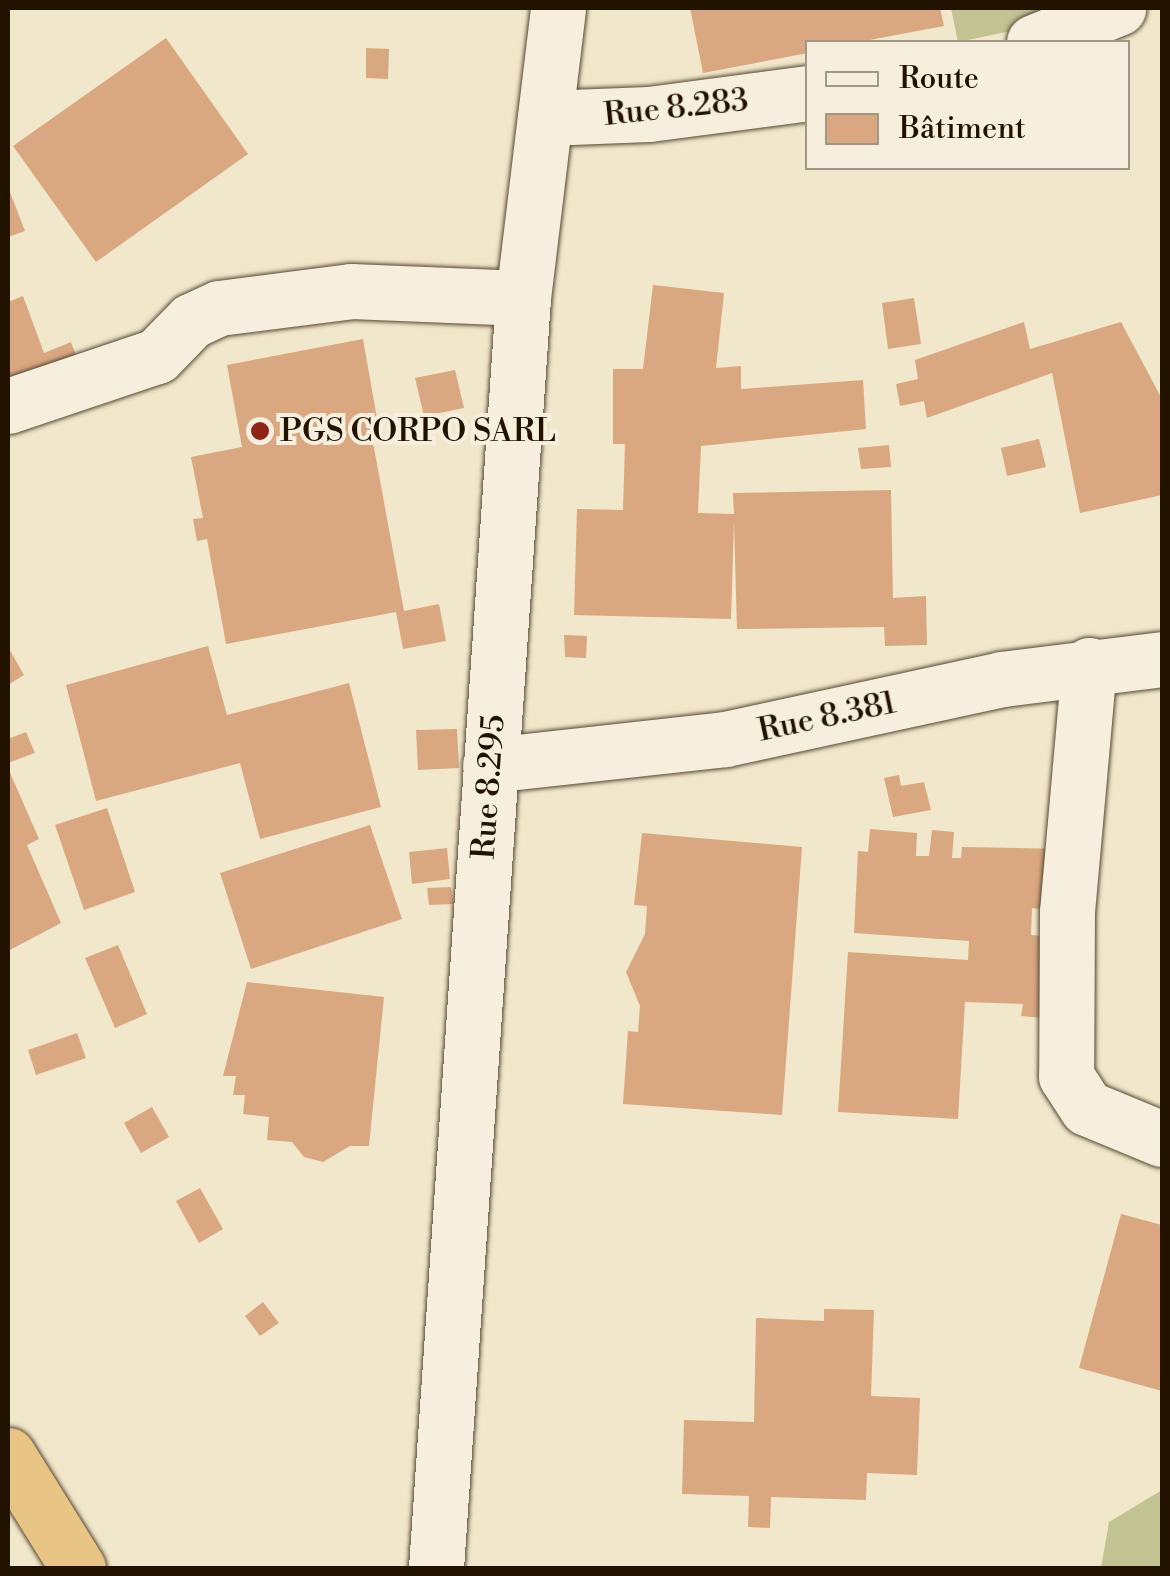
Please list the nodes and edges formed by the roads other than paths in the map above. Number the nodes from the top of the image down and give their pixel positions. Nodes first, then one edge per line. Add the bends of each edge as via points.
1 (558, 8) edge
2 (1118, 8) edge
3 (1039, 40) edge
4 (805, 93) edge
5 (545, 118) junction
6 (522, 298) junction
7 (8, 406) edge
8 (1162, 659) edge
9 (1088, 665) junction
10 (490, 765) junction
11 (1162, 1139) edge
12 (12, 1470) edge
13 (78, 1568) edge
14 (436, 1568) edge

1 - 5 street, Rue 8.295
2 - 3 street
4 - 5 street, Rue 8.283 via 649,114
5 - 6 street, Rue 8.295
6 - 7 street via 352,291 218,308 192,321 157,356
6 - 10 street, Rue 8.295
8 - 9 street, Rue 8.381
9 - 10 street, Rue 8.381 via 725,739
9 - 11 street via 1068,912 1066,1076 1087,1108
10 - 14 street, Rue 8.295
12 - 13 highway

